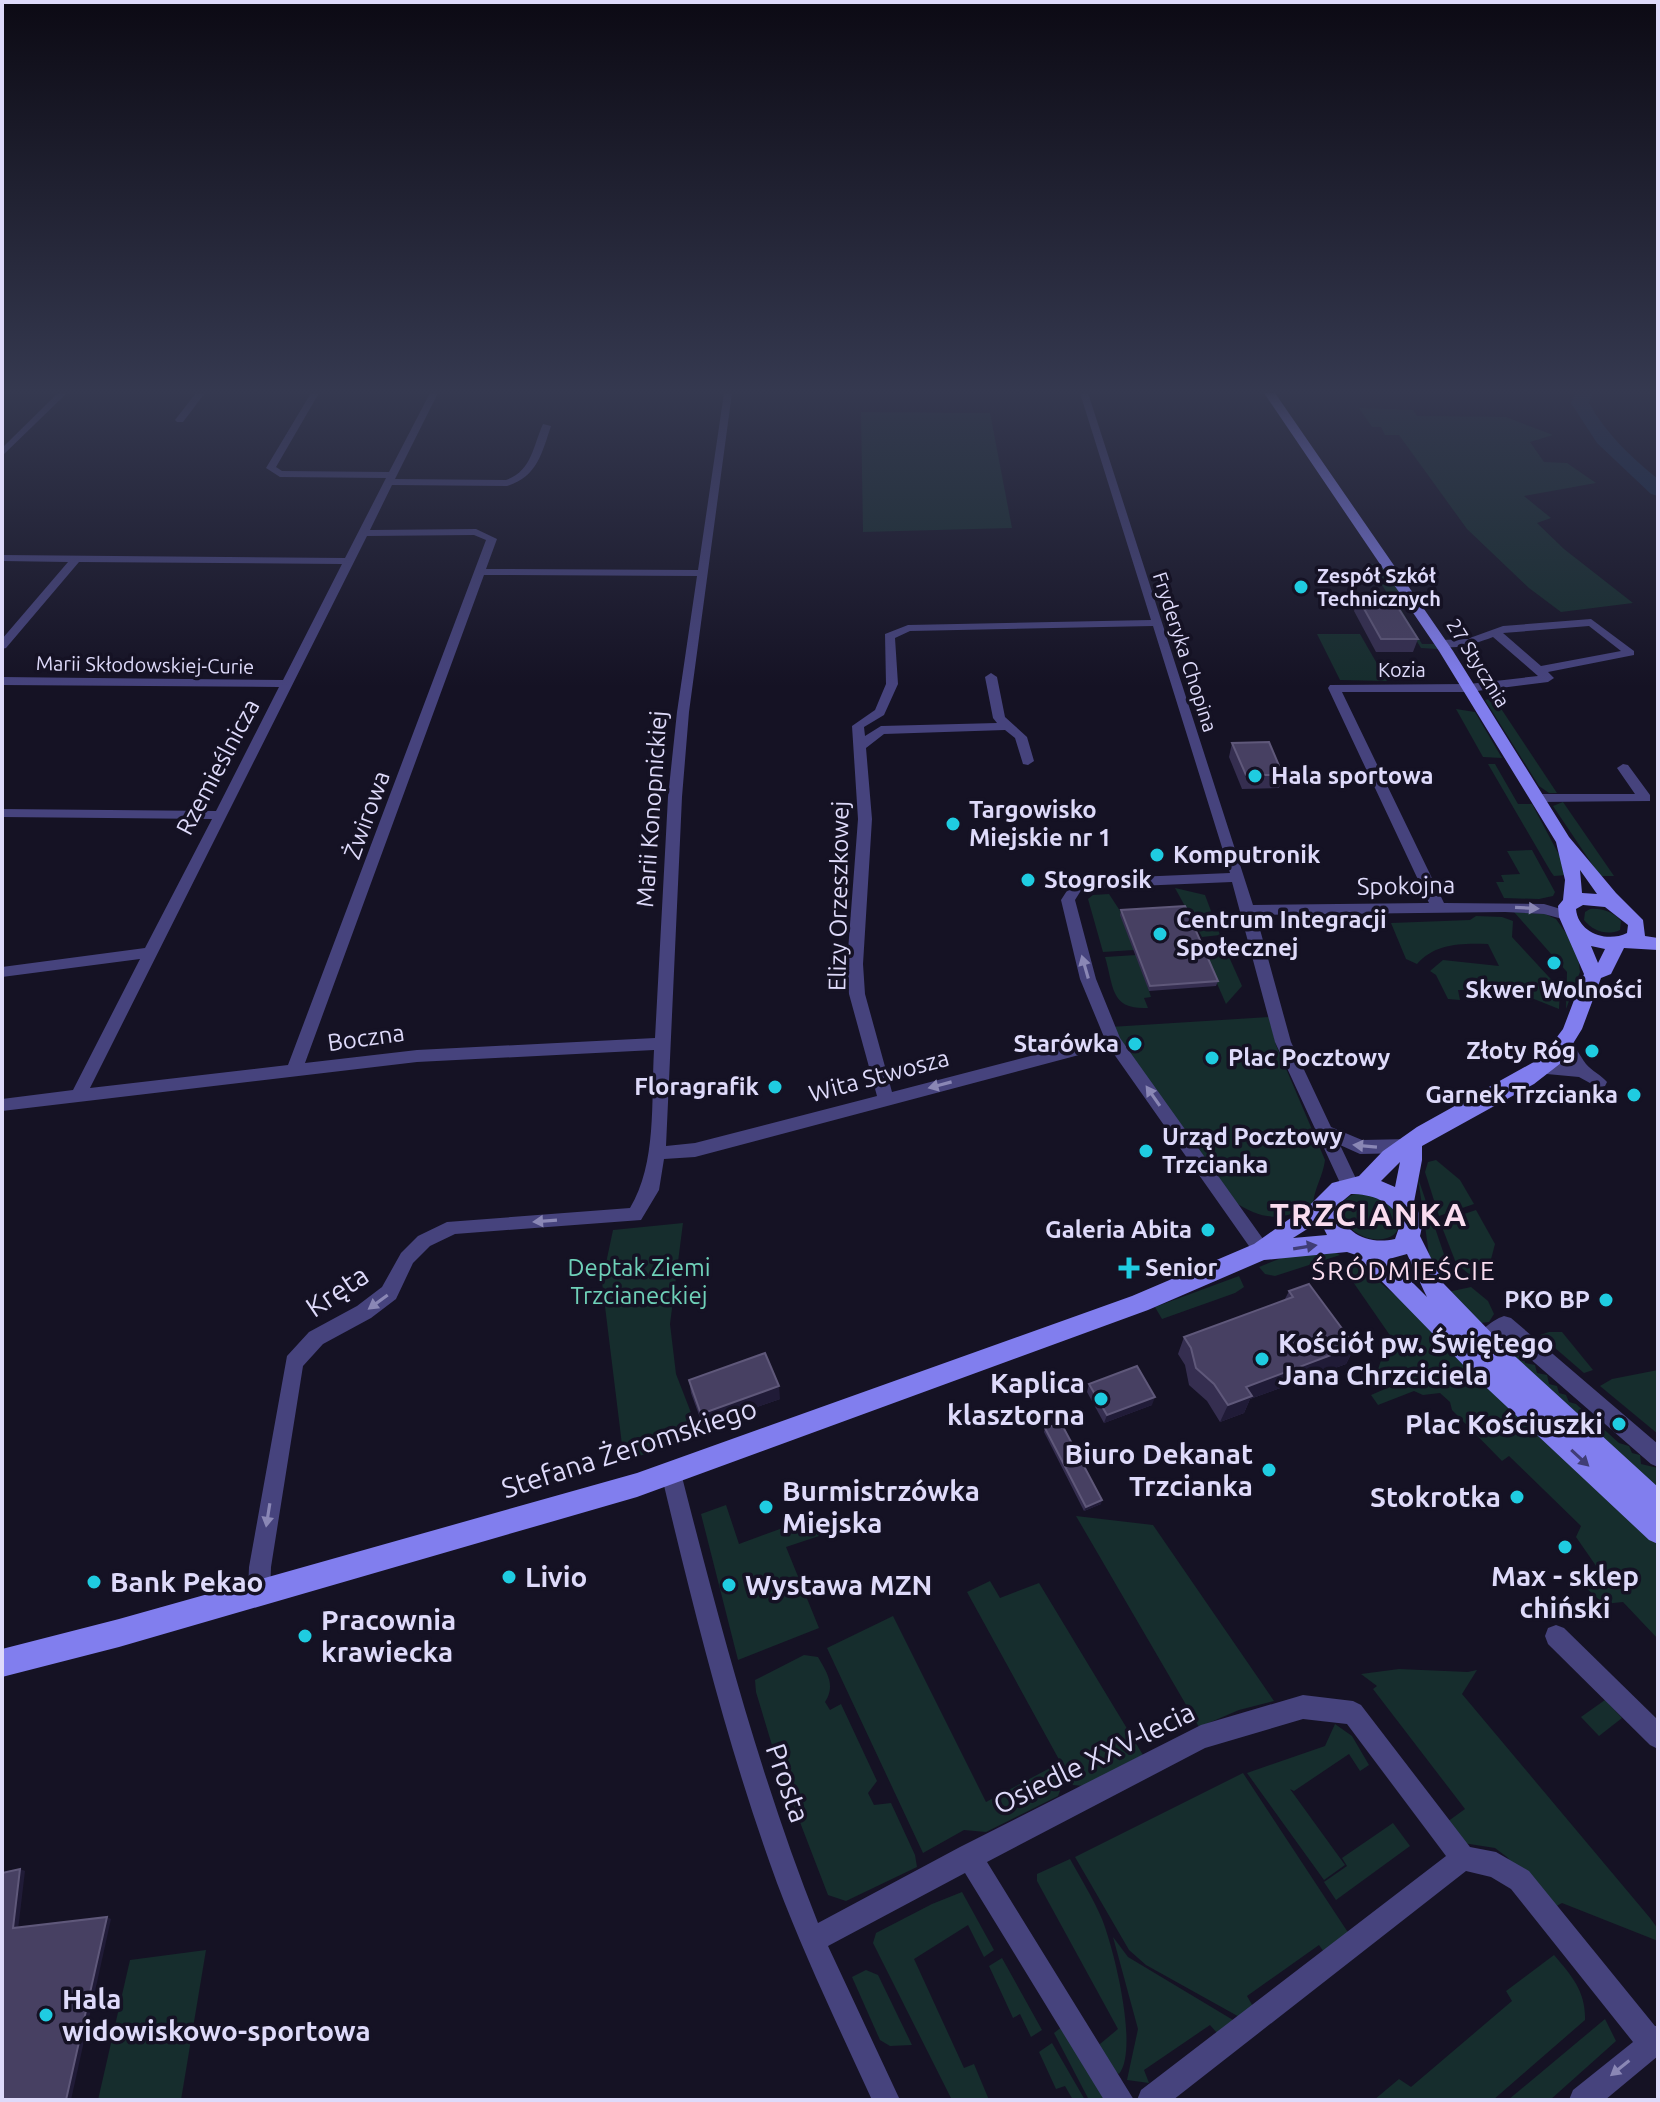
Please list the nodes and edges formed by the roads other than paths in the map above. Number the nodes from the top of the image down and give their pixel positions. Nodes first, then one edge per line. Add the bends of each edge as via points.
1 (386, 491) edge
2 (713, 491) edge
3 (1114, 491) edge
4 (1336, 491) edge
5 (363, 533) junction
6 (2, 558) edge
7 (77, 558) junction
8 (350, 561) junction
9 (480, 572) junction
10 (701, 573) junction
11 (1155, 623) junction
12 (1495, 632) junction
13 (1441, 643) junction
14 (2, 646) edge
15 (1539, 670) junction
16 (991, 677) dead end
17 (2, 681) edge
18 (288, 684) junction
19 (1469, 688) junction
20 (880, 712) junction
21 (1008, 726) junction
22 (881, 730) junction
23 (858, 748) junction
24 (1028, 761) dead end
25 (1623, 768) dead end
26 (1537, 798) junction
27 (2, 813) edge
28 (220, 815) junction
29 (1563, 840) junction
30 (1238, 877) junction
31 (1617, 905) junction
32 (1439, 908) junction
33 (1246, 910) junction
34 (1570, 915) junction
35 (1634, 918) junction
36 (1658, 928) edge
37 (1624, 942) junction
38 (1658, 944) edge
39 (148, 953) junction
40 (2, 972) edge
41 (1593, 974) junction
42 (1113, 1040) junction
43 (660, 1044) junction
44 (1564, 1044) junction
45 (1542, 1069) junction
46 (294, 1072) junction
47 (1583, 1072) junction
48 (1599, 1082) dead end
49 (79, 1094) junction
50 (886, 1099) junction
51 (2, 1105) edge
52 (1323, 1130) junction
53 (1411, 1146) junction
54 (657, 1153) junction
55 (1358, 1185) junction
56 (1328, 1202) junction
57 (1403, 1203) junction
58 (629, 1216) joint
59 (1410, 1238) junction
60 (1356, 1246) junction
61 (1262, 1251) junction
62 (1485, 1356) junction
63 (1658, 1457) edge
64 (671, 1473) junction
65 (1658, 1504) edge
66 (1658, 1531) edge
67 (259, 1592) junction
68 (1556, 1636) dead end
69 (2, 1663) edge
70 (1658, 1737) edge
71 (969, 1856) junction
72 (1463, 1858) junction
73 (812, 1940) junction
74 (1654, 2040) edge
75 (886, 2100) edge
76 (1120, 2100) edge
77 (1151, 2100) edge
78 (1583, 2100) edge

1 - 5 street, Rzemieślnicza
2 - 10 street, Marii Konopnickiej
3 - 11 street, Fryderyka Chopina
4 - 13 main road, 27 Stycznia
5 - 8 street, Rzemieślnicza
5 - 9 street, Żwirowa via 487,534 492,539
6 - 7 street
7 - 8 street
7 - 14 street
8 - 18 street, Rzemieślnicza
9 - 10 street
9 - 46 street, Żwirowa
10 - 43 street, Marii Konopnickiej via 675,797
11 - 20 street via 895,631 889,636 892,684
11 - 30 street, Fryderyka Chopina
12 - 13 street via 1468,642
12 - 15 street
12 - 15 street via 1591,622 1630,653
13 - 19 main road, 27 Stycznia
15 - 19 street, Kozia via 1548,678
16 - 21 street via 999,718
17 - 18 street, Marii Skłodowskiej-Curie
18 - 28 street, Rzemieślnicza
19 - 26 main road, 27 Stycznia
19 - 32 street, Kozia via 1334,688
20 - 22 street
20 - 23 street via 858,726
21 - 22 street
21 - 24 street via 1021,737
22 - 23 street
23 - 50 street, Elizy Orzeszkowej via 865,819 857,994
25 - 26 street via 1645,798
26 - 29 main road, 27 Stycznia
27 - 28 street
28 - 39 street, Rzemieślnicza
29 - 31 main road, 27 Stycznia
29 - 34 main road, 27 Stycznia via 1574,880
30 - 33 street
42 -> 30 street via 1092,991 1069,910 1075,889 1092,883
31 - 34 main road via 1597,899
31 - 35 main road, 27 Stycznia
32 - 33 street, Spokojna
32 -> 34 street, Spokojna via 1531,908
33 - 52 street via 1283,1042
34 - 37 main road via 1594,940
34 - 41 main road, 27 Stycznia
35 - 36 main road, 27 Stycznia
35 - 37 main road via 1638,930
37 - 38 main road
37 - 41 main road via 1604,969
39 - 40 street
39 - 49 street, Rzemieślnicza
41 - 44 main road
42 -> 50 street, Wita Stwosza
61 -> 42 street
43 - 46 street, Boczna via 417,1056
43 - 54 street, Marii Konopnickiej
44 - 45 main road
44 - 47 street
45 - 47 street
45 - 53 main road via 1430,1129
46 - 49 street, Boczna
47 - 48 street
49 - 51 street
50 - 54 street, Wita Stwosza via 695,1150
53 -> 52 street via 1360,1147
52 - 55 street
53 - 55 main road
53 - 57 main road
54 - 58 street, Marii Konopnickiej via 650,1190
55 - 56 main road via 1332,1195
55 - 57 main road via 1379,1188
56 - 60 main road via 1331,1223
56 - 61 main road, Stefana Żeromskiego via 1278,1233
57 - 59 main road via 1413,1221
58 -> 67 street, Kręta via 453,1227 415,1249 389,1293 316,1338 294,1362
59 - 60 main road via 1392,1251
59 - 62 main road via 1436,1291
61 -> 60 main road, Stefana Żeromskiego
60 - 62 main road
61 - 64 main road, Stefana Żeromskiego via 1140,1303
62 - 63 street via 1504,1324
62 - 65 main road
62 -> 66 main road
64 - 67 main road, Stefana Żeromskiego
64 - 73 street, Prosta via 738,1731
67 - 69 main road, Stefana Żeromskiego
68 - 70 street
71 - 72 street, Osiedle XXV-lecia via 1201,1737 1303,1707 1353,1713
71 - 73 street, Osiedle XXV-lecia
71 - 76 street
72 - 74 street via 1496,1865 1520,1880
72 - 77 street
73 - 75 street, Prosta
74 -> 78 street

